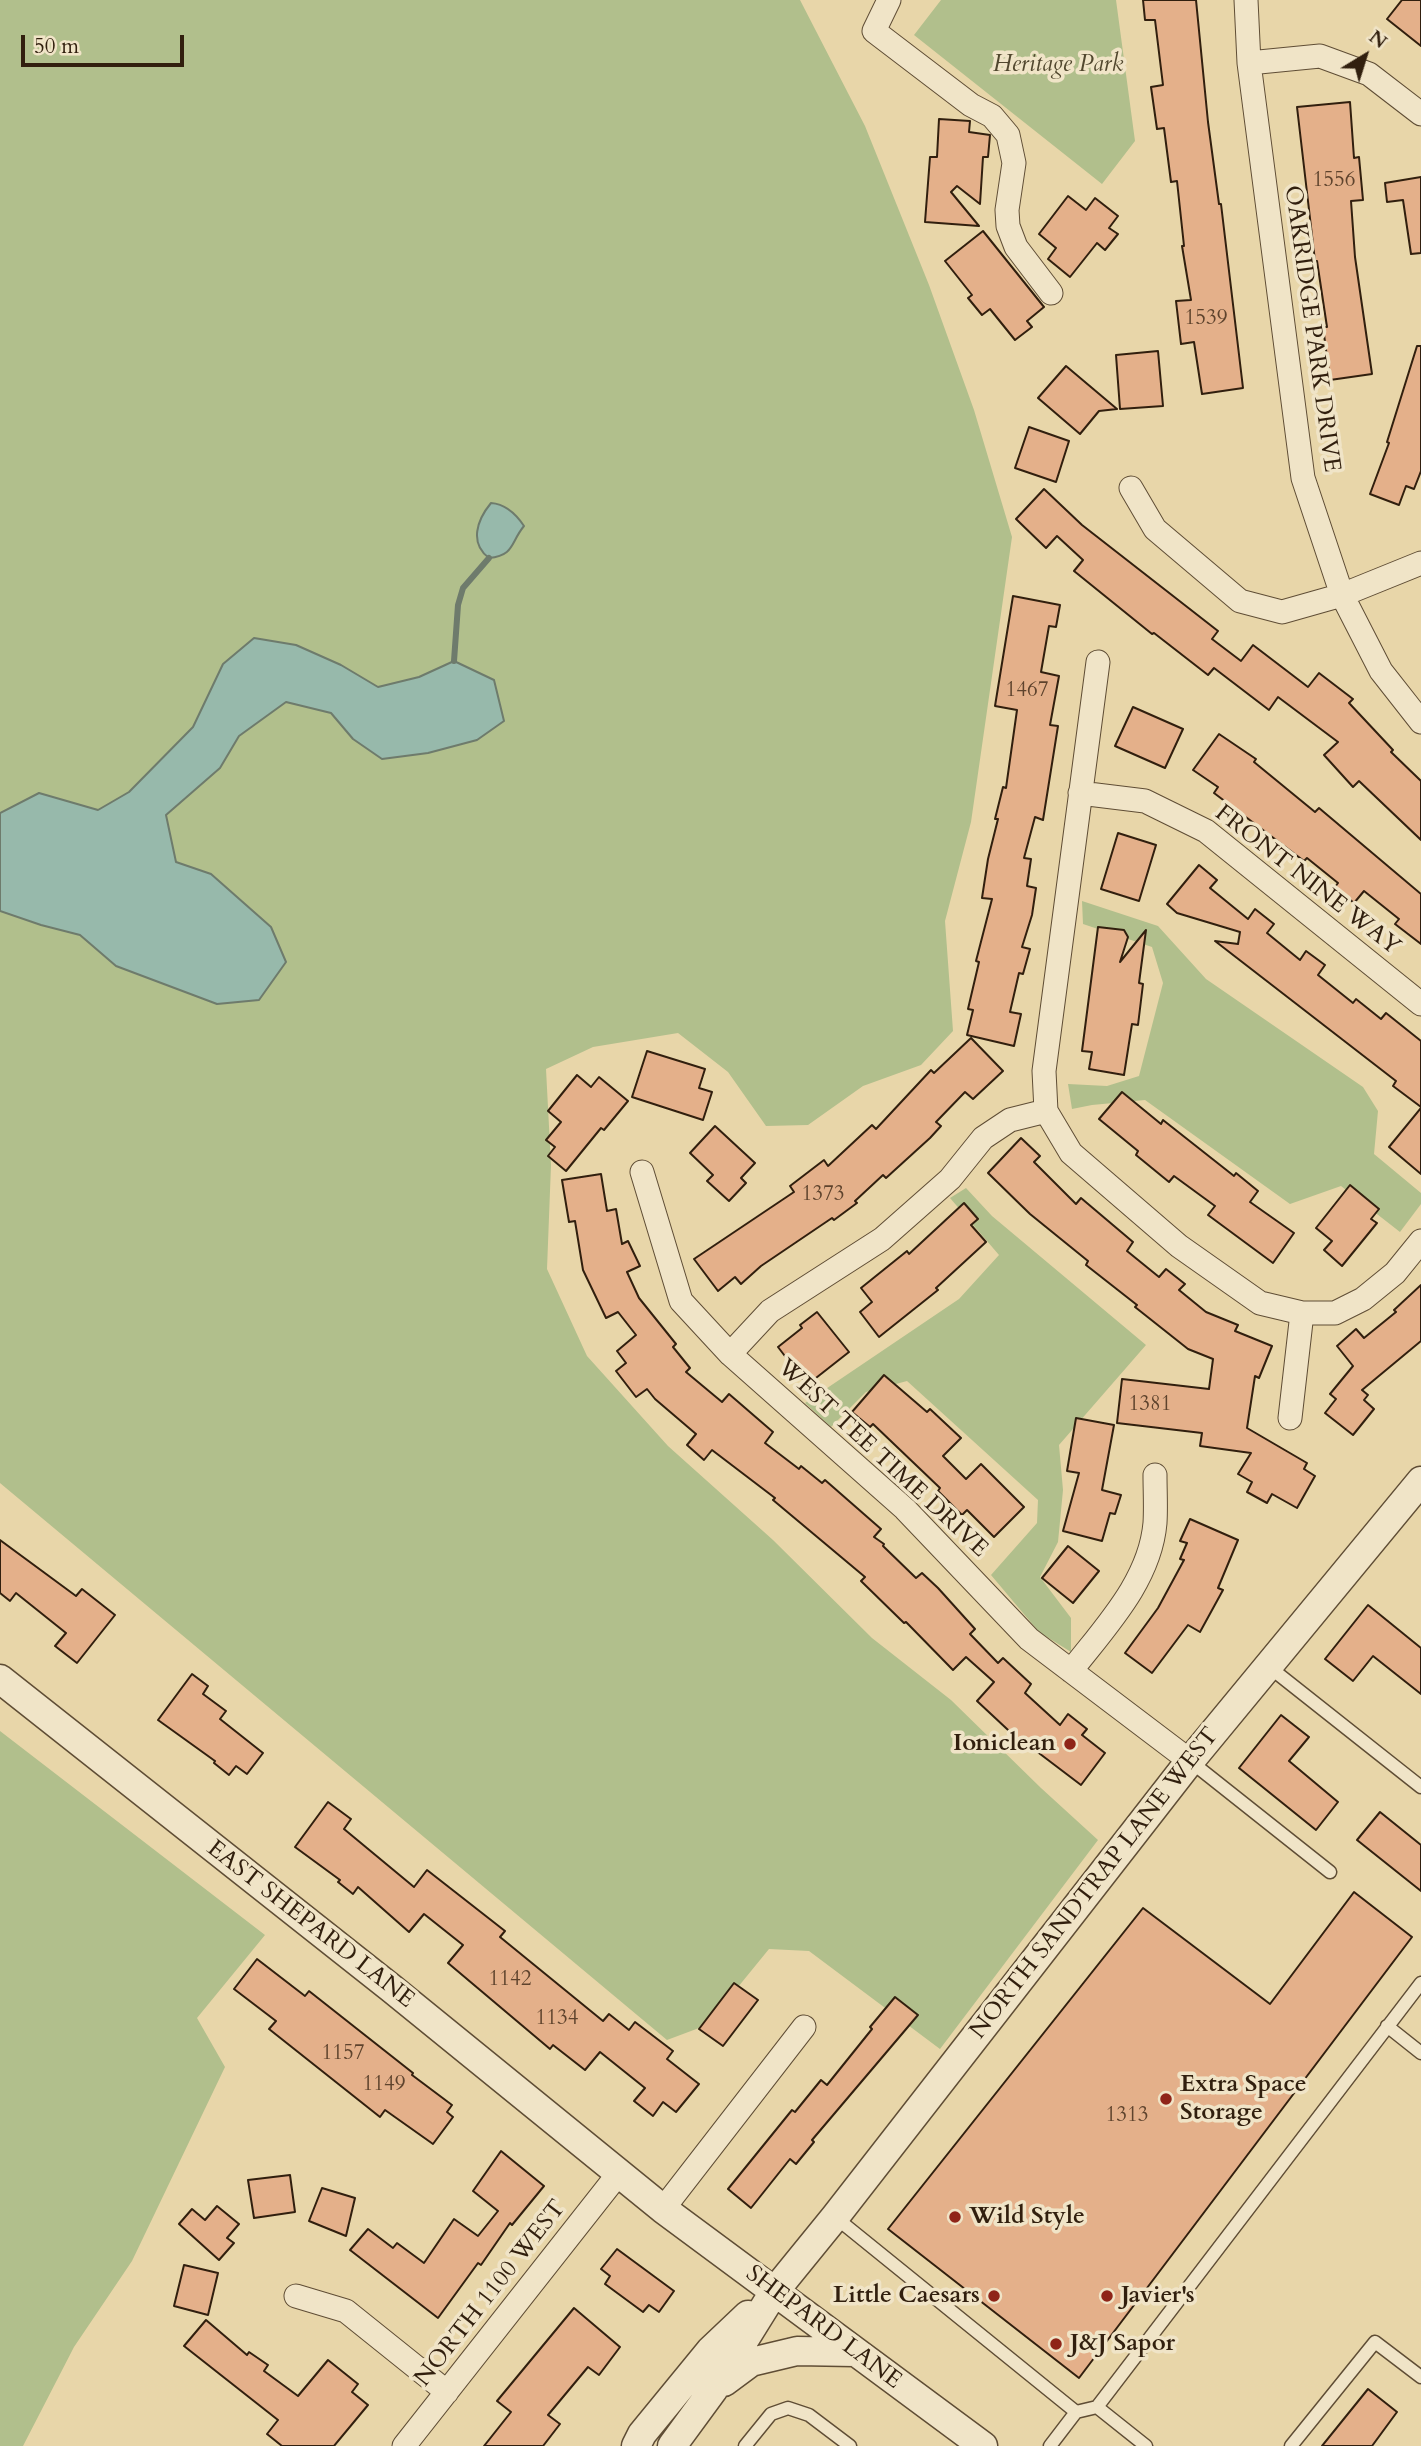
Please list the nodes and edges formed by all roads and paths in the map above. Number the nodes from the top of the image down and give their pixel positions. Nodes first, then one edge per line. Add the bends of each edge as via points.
1 (889, 0) edge
2 (1245, 0) edge
3 (1249, 63) junction
4 (1421, 114) edge
5 (1051, 293) dead end
6 (1131, 488) dead end
7 (1421, 562) edge
8 (1342, 595) junction
9 (1098, 662) dead end
10 (1421, 722) edge
11 (1080, 793) junction
12 (1421, 1004) edge
13 (1046, 1111) junction
14 (642, 1172) dead end
15 (1421, 1241) edge
16 (1302, 1313) junction
17 (730, 1354) junction
18 (1290, 1418) dead end
19 (1155, 1475) dead end
20 (1421, 1481) edge
21 (1268, 1666) junction
22 (1071, 1671) junction
23 (0, 1679) edge
24 (1190, 1761) junction
25 (1421, 1787) edge
26 (1330, 1872) dead end
27 (1421, 1983) edge
28 (1387, 2026) junction
29 (804, 2027) dead end
30 (1421, 2053) edge
31 (619, 2173) junction
32 (663, 2209) junction
33 (835, 2217) junction
34 (774, 2292) junction
35 (296, 2296) dead end
36 (855, 2352) junction
37 (1421, 2377) edge
38 (713, 2390) junction
39 (447, 2392) junction
40 (1097, 2407) junction
41 (1076, 2412) junction
42 (404, 2446) edge
43 (636, 2446) edge
44 (672, 2446) edge
45 (745, 2446) edge
46 (850, 2446) edge
47 (983, 2446) edge
48 (1050, 2446) edge
49 (1146, 2446) edge
50 (1292, 2446) edge

1 - 5 street via 874,32 992,116 1008,135 1014,163 1008,226 1020,253
2 - 3 street, OAKRIDGE PARK DRIVE
3 - 4 street via 1320,56 1369,74
3 - 8 street, OAKRIDGE PARK DRIVE via 1303,478
6 - 8 street via 1155,529 1240,601 1282,612
7 - 8 street
8 - 10 street, OAKRIDGE PARK DRIVE via 1381,671
9 - 11 street
11 - 12 street, FRONT NINE WAY via 1145,801 1206,831
11 - 13 street via 1044,1071
13 - 16 street via 1071,1153 1179,1247 1261,1303
13 - 17 street via 1010,1120 983,1138 950,1179 883,1239 770,1311
14 - 17 street, WEST TEE TIME DRIVE via 681,1301
15 - 16 street via 1395,1273 1363,1299 1335,1313
16 - 18 street
17 - 22 street, WEST TEE TIME DRIVE via 905,1509 1029,1639
19 - 22 street via 1155,1525 1147,1559 1127,1599
20 - 21 street, NORTH SANDTRAP LANE WEST
21 - 24 street, NORTH SANDTRAP LANE WEST
21 - 25 lane
22 - 24 street, WEST TEE TIME DRIVE
23 - 31 street, EAST SHEPARD LANE
24 - 26 lane
24 - 33 street, NORTH SANDTRAP LANE WEST
27 - 28 lane
28 - 30 lane
28 - 40 lane
29 - 32 street
31 - 32 street, EAST SHEPARD LANE
31 - 39 street, NORTH 1100 WEST
32 - 34 street, SHEPARD LANE
33 - 34 street, NORTH SANDTRAP LANE WEST
33 - 41 lane
34 - 36 street, SHEPARD LANE
34 - 38 street
34 - 43 street via 710,2351
35 - 39 street via 346,2311
36 - 38 street via 797,2351 751,2362
36 - 47 street, SHEPARD LANE
37 - 50 lane via 1375,2342
38 - 44 street
39 - 42 street, NORTH 1100 WEST
40 - 41 lane
40 - 49 lane
41 - 48 lane
45 - 46 lane via 771,2414 788,2408 808,2415

